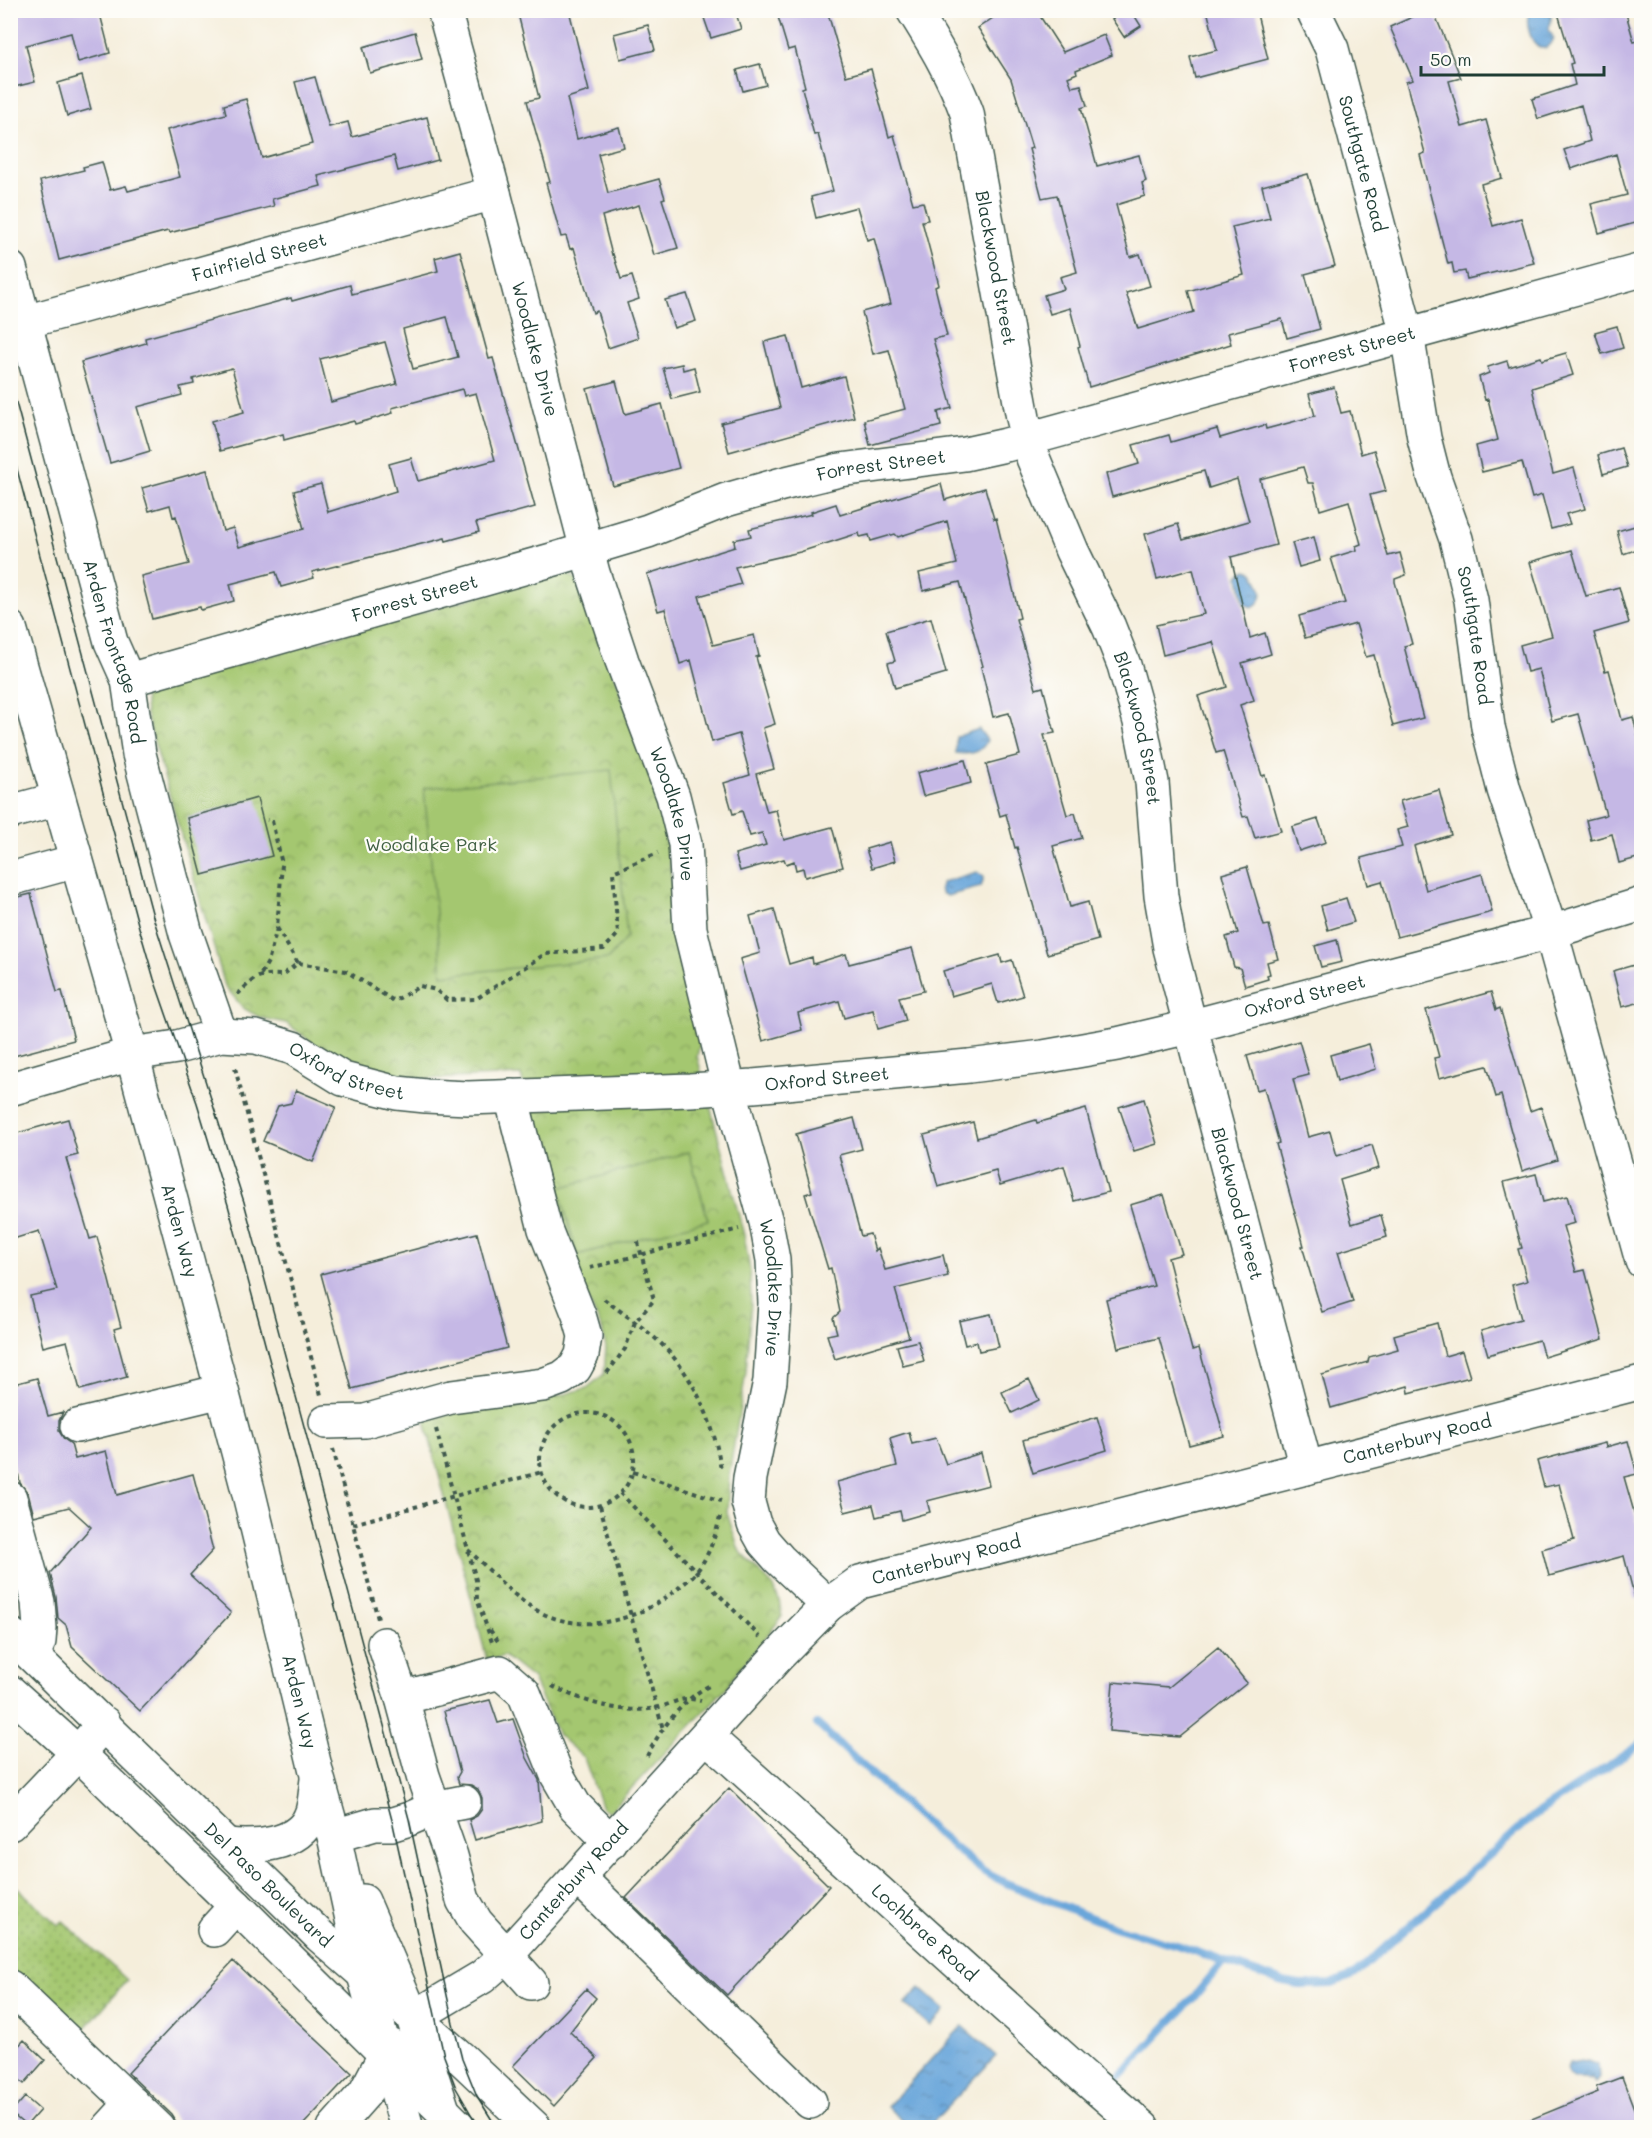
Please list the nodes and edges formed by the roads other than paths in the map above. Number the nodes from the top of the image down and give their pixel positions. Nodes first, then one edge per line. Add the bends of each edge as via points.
1 (444, 10) edge
2 (913, 10) edge
3 (1313, 10) edge
4 (494, 193) junction
5 (10, 268) edge
6 (1641, 270) edge
7 (25, 322) junction
8 (1407, 334) junction
9 (1028, 438) junction
10 (586, 549) junction
11 (10, 628) edge
12 (128, 680) junction
13 (20, 703) edge
14 (58, 799) junction
15 (10, 812) edge
16 (76, 861) junction
17 (10, 879) edge
18 (1641, 904) edge
19 (1551, 932) junction
20 (1189, 1027) junction
21 (221, 1035) junction
22 (132, 1054) junction
23 (729, 1088) junction
24 (10, 1089) edge
25 (511, 1096) junction
26 (1641, 1257) edge
27 (1641, 1382) edge
28 (222, 1391) junction
29 (326, 1422) road end
30 (77, 1426) dead end
31 (1306, 1468) junction
32 (10, 1498) edge
33 (828, 1605) junction
34 (384, 1644) road end
35 (22, 1645) edge
36 (402, 1698) junction
37 (14, 1701) edge
38 (104, 1723) junction
39 (714, 1727) junction
40 (78, 1753) junction
41 (318, 1779) junction
42 (449, 1805) junction
43 (10, 1824) edge
44 (334, 1836) junction
45 (611, 1842) junction
46 (227, 1845) junction
47 (578, 1877) junction
48 (506, 1956) junction
49 (364, 1975) junction
50 (531, 1983) dead end
51 (10, 1987) edge
52 (413, 2018) junction
53 (385, 2055) junction
54 (810, 2102) dead end
55 (132, 2103) junction
56 (451, 2122) edge
57 (109, 2127) edge
58 (158, 2127) edge
59 (334, 2127) edge
60 (407, 2127) edge
61 (535, 2127) edge
62 (1143, 2127) edge

1 - 4 street, Woodlake Drive
2 - 9 street, Blackwood Street via 955,80 966,113
3 - 8 street, Southgate Road via 1332,49
4 - 7 street, Fairfield Street
4 - 10 street, Woodlake Drive
5 - 7 street, Arden Frontage Road
6 - 8 street, Forrest Street
7 - 12 street, Arden Frontage Road via 111,642
8 - 9 street, Forrest Street
8 - 19 street, Southgate Road via 1424,438 1471,600 1488,727 1504,790
9 - 10 street, Forrest Street via 965,454 840,470 782,484
9 - 20 street, Blackwood Street via 1033,458 1124,665 1140,722 1152,782 1161,896
10 - 12 street, Forrest Street
10 - 23 street, Woodlake Drive via 622,661 673,796 685,844 690,929
11 - 13 street, Arden Way
12 - 21 street, Arden Frontage Road via 139,754 186,934
13 - 14 street, Arden Way
14 - 15 street
14 - 16 street, Arden Way
16 - 17 street
16 - 22 street, Arden Way
18 - 19 street, Oxford Street
19 - 20 street, Oxford Street
19 - 26 street, Southgate Road
20 - 23 street, Oxford Street via 1043,1057
20 - 31 street, Blackwood Street
21 - 22 street, Oxford Street
21 - 25 street, Oxford Street via 256,1037 293,1048 343,1079 397,1093 468,1098
22 - 24 street, Oxford Street
22 - 28 street, Arden Way
23 - 25 street, Oxford Street
23 - 33 street, Woodlake Drive via 766,1222 773,1260 775,1308 770,1381 750,1478 731,1499 779,1559
25 - 29 street via 545,1229 585,1336 582,1355 562,1378 543,1385 451,1397 365,1420
27 - 31 street, Canterbury Road
28 - 30 street
28 - 41 street, Arden Way
31 - 33 street, Canterbury Road via 860,1582
32 - 35 street via 38,1602 39,1635
33 - 39 street, Canterbury Road
34 - 36 street
35 - 38 street, Del Paso Boulevard
36 - 42 street via 423,1776
36 - 45 street via 501,1659 524,1693 548,1778
37 - 40 street
38 - 40 street
38 - 46 street, Del Paso Boulevard
39 - 45 street, Canterbury Road
39 - 62 street, Lochbrae Road via 1076,2071
40 - 43 street
40 - 53 street via 225,1918
41 - 44 street, Arden Way
41 - 46 street via 310,1817 302,1829 262,1845
42 - 44 street via 401,1822 375,1824
42 - 48 street via 451,1856 463,1900 476,1922
44 - 49 street, Arden Way
44 - 52 street, Arden Way
45 - 47 street, Canterbury Road
46 - 49 street, Del Paso Boulevard
47 - 48 street, Canterbury Road
47 - 54 street
48 - 50 street
48 - 52 street, Canterbury Road via 482,1977
49 - 52 street, Del Paso Boulevard
49 - 53 street, Arden Way
51 - 55 street
52 - 53 street
52 - 56 street, Arden Way
52 - 61 street, Del Paso Boulevard
53 - 56 street
53 - 59 street via 365,2093
53 - 60 street, Arden Way
55 - 57 street
55 - 58 street

